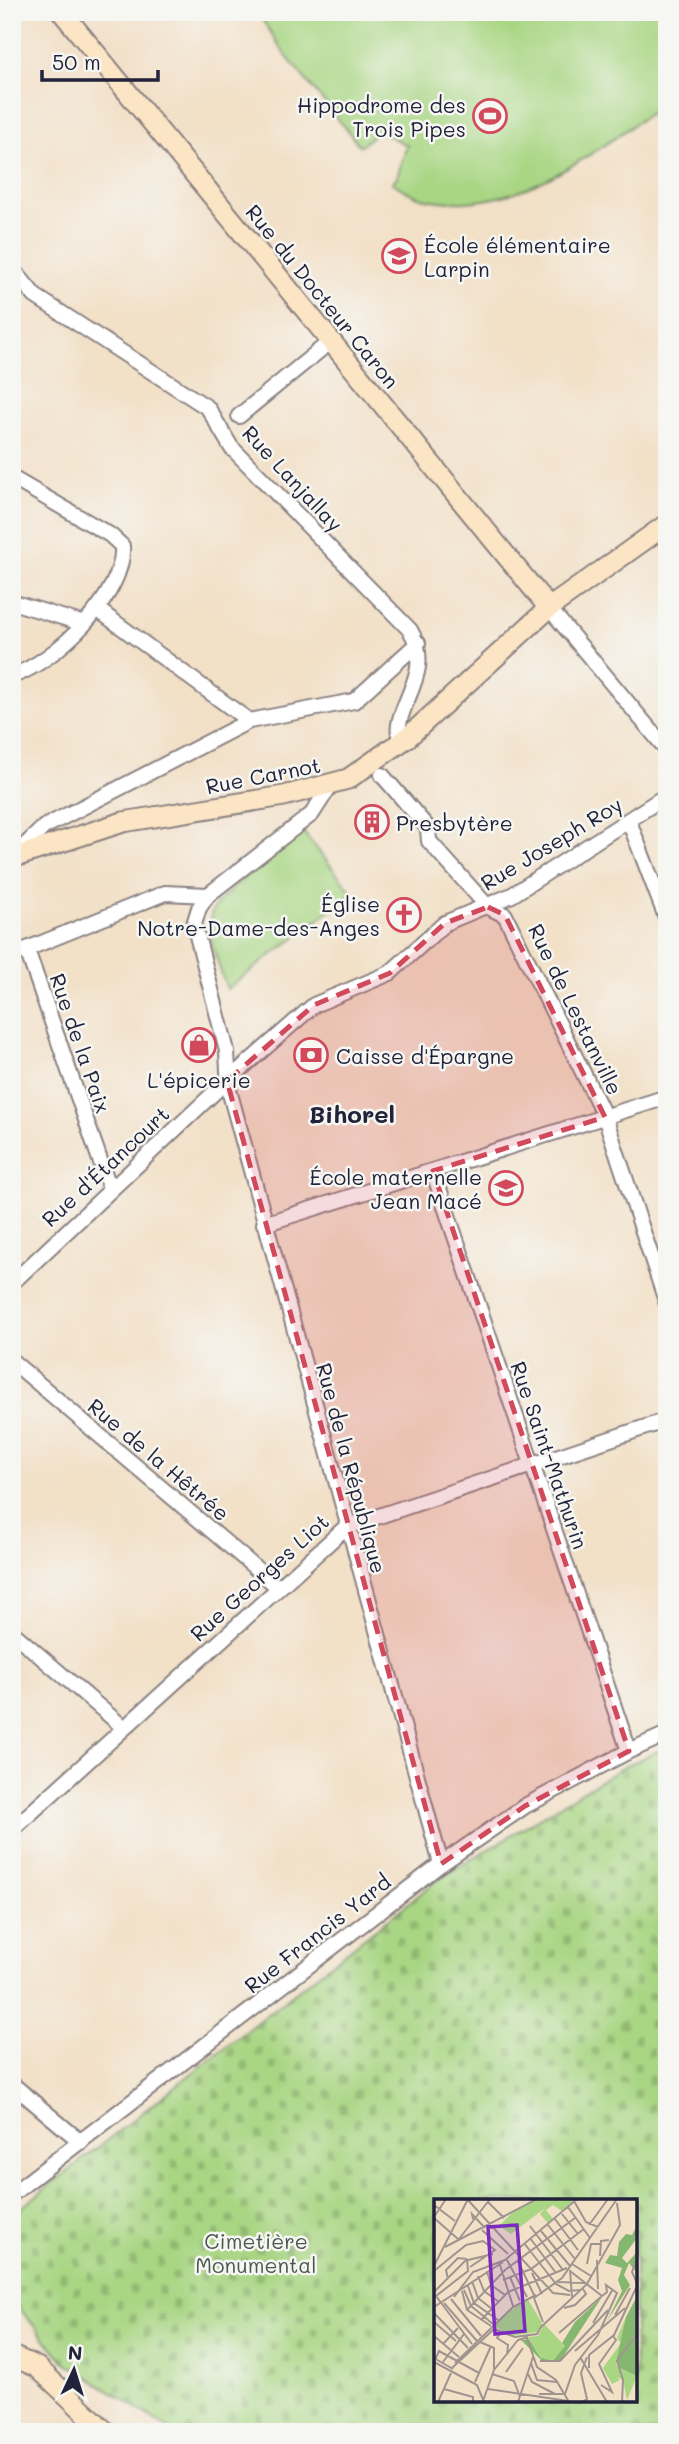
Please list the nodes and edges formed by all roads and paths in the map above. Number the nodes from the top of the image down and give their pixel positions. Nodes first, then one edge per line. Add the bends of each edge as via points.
1 (62, 12) edge
2 (12, 268) edge
3 (331, 341) junction
4 (239, 416) dead end
5 (12, 478) edge
6 (667, 524) edge
7 (12, 602) edge
8 (549, 608) junction
9 (97, 610) junction
10 (81, 623) junction
11 (418, 643) junction
12 (12, 676) edge
13 (249, 721) junction
14 (401, 743) junction
15 (667, 750) edge
16 (382, 775) dead end
17 (330, 786) junction
18 (667, 795) edge
19 (629, 821) junction
20 (12, 858) edge
21 (208, 895) junction
22 (488, 907) junction
23 (667, 920) edge
24 (26, 950) junction
25 (12, 955) edge
26 (226, 1081) junction
27 (667, 1097) edge
28 (605, 1117) junction
29 (433, 1171) junction
30 (110, 1189) junction
31 (264, 1224) junction
32 (12, 1283) edge
33 (667, 1304) edge
34 (12, 1361) edge
35 (667, 1420) edge
36 (531, 1465) junction
37 (346, 1527) junction
38 (279, 1588) junction
39 (12, 1632) edge
40 (124, 1728) junction
41 (667, 1734) edge
42 (629, 1751) junction
43 (12, 1830) edge
44 (440, 1864) junction
45 (12, 2084) edge
46 (81, 2142) junction
47 (12, 2194) edge
48 (12, 2356) edge
49 (106, 2432) edge

1 - 3 street, Rue du Docteur Caron
2 - 11 street, Rue Lanjallay via 36,296 208,408 231,447
3 - 4 street
3 - 8 street, Rue du Docteur Caron
5 - 9 street via 122,546 116,578
6 - 8 street, Rue Carnot
7 - 10 street
8 - 14 street, Rue Carnot
8 - 15 street
9 - 10 street
9 - 13 street
10 - 12 street via 61,649
11 - 13 street via 354,701
11 - 14 street via 418,673 403,715
13 - 20 street via 44,827
14 - 17 street, Rue Carnot
16 - 22 street, Rue de Lestanville via 428,828 429,841
17 - 20 street, Rue Carnot via 123,822
17 - 21 street via 312,814
18 - 19 street, Rue Joseph Roy
19 - 22 street, Rue Joseph Roy
19 - 23 street
21 - 24 street via 165,893
21 - 26 street, Rue de la République via 194,924 227,1051
22 - 26 street, Rue Joseph Roy via 445,923 390,973 314,1005
22 - 28 street, Rue de Lestanville via 505,915
24 - 25 street
24 - 30 street, Rue de la Paix
26 - 30 street, Rue d'Étancourt
26 - 31 street, Rue de la République
27 - 28 street
28 - 29 street
28 - 33 street, Rue de Lestanville
29 - 31 street
29 - 36 street, Rue Saint-Mathurin
30 - 32 street, Rue d'Étancourt
31 - 37 street, Rue de la République
34 - 38 street, Rue de la Hêtrée
35 - 36 street, Rue Georges Liot
36 - 37 street, Rue Georges Liot
36 - 42 street, Rue Saint-Mathurin
37 - 38 street, Rue Georges Liot
37 - 44 street, Rue de la République
38 - 40 street, Rue Georges Liot
39 - 40 street
40 - 43 street, Rue Georges Liot
41 - 42 street, Rue Francis Yard
42 - 44 street, Rue Francis Yard via 525,1806
44 - 46 street, Rue Francis Yard
45 - 46 street
46 - 47 street, Rue Francis Yard
48 - 49 street via 37,2367

